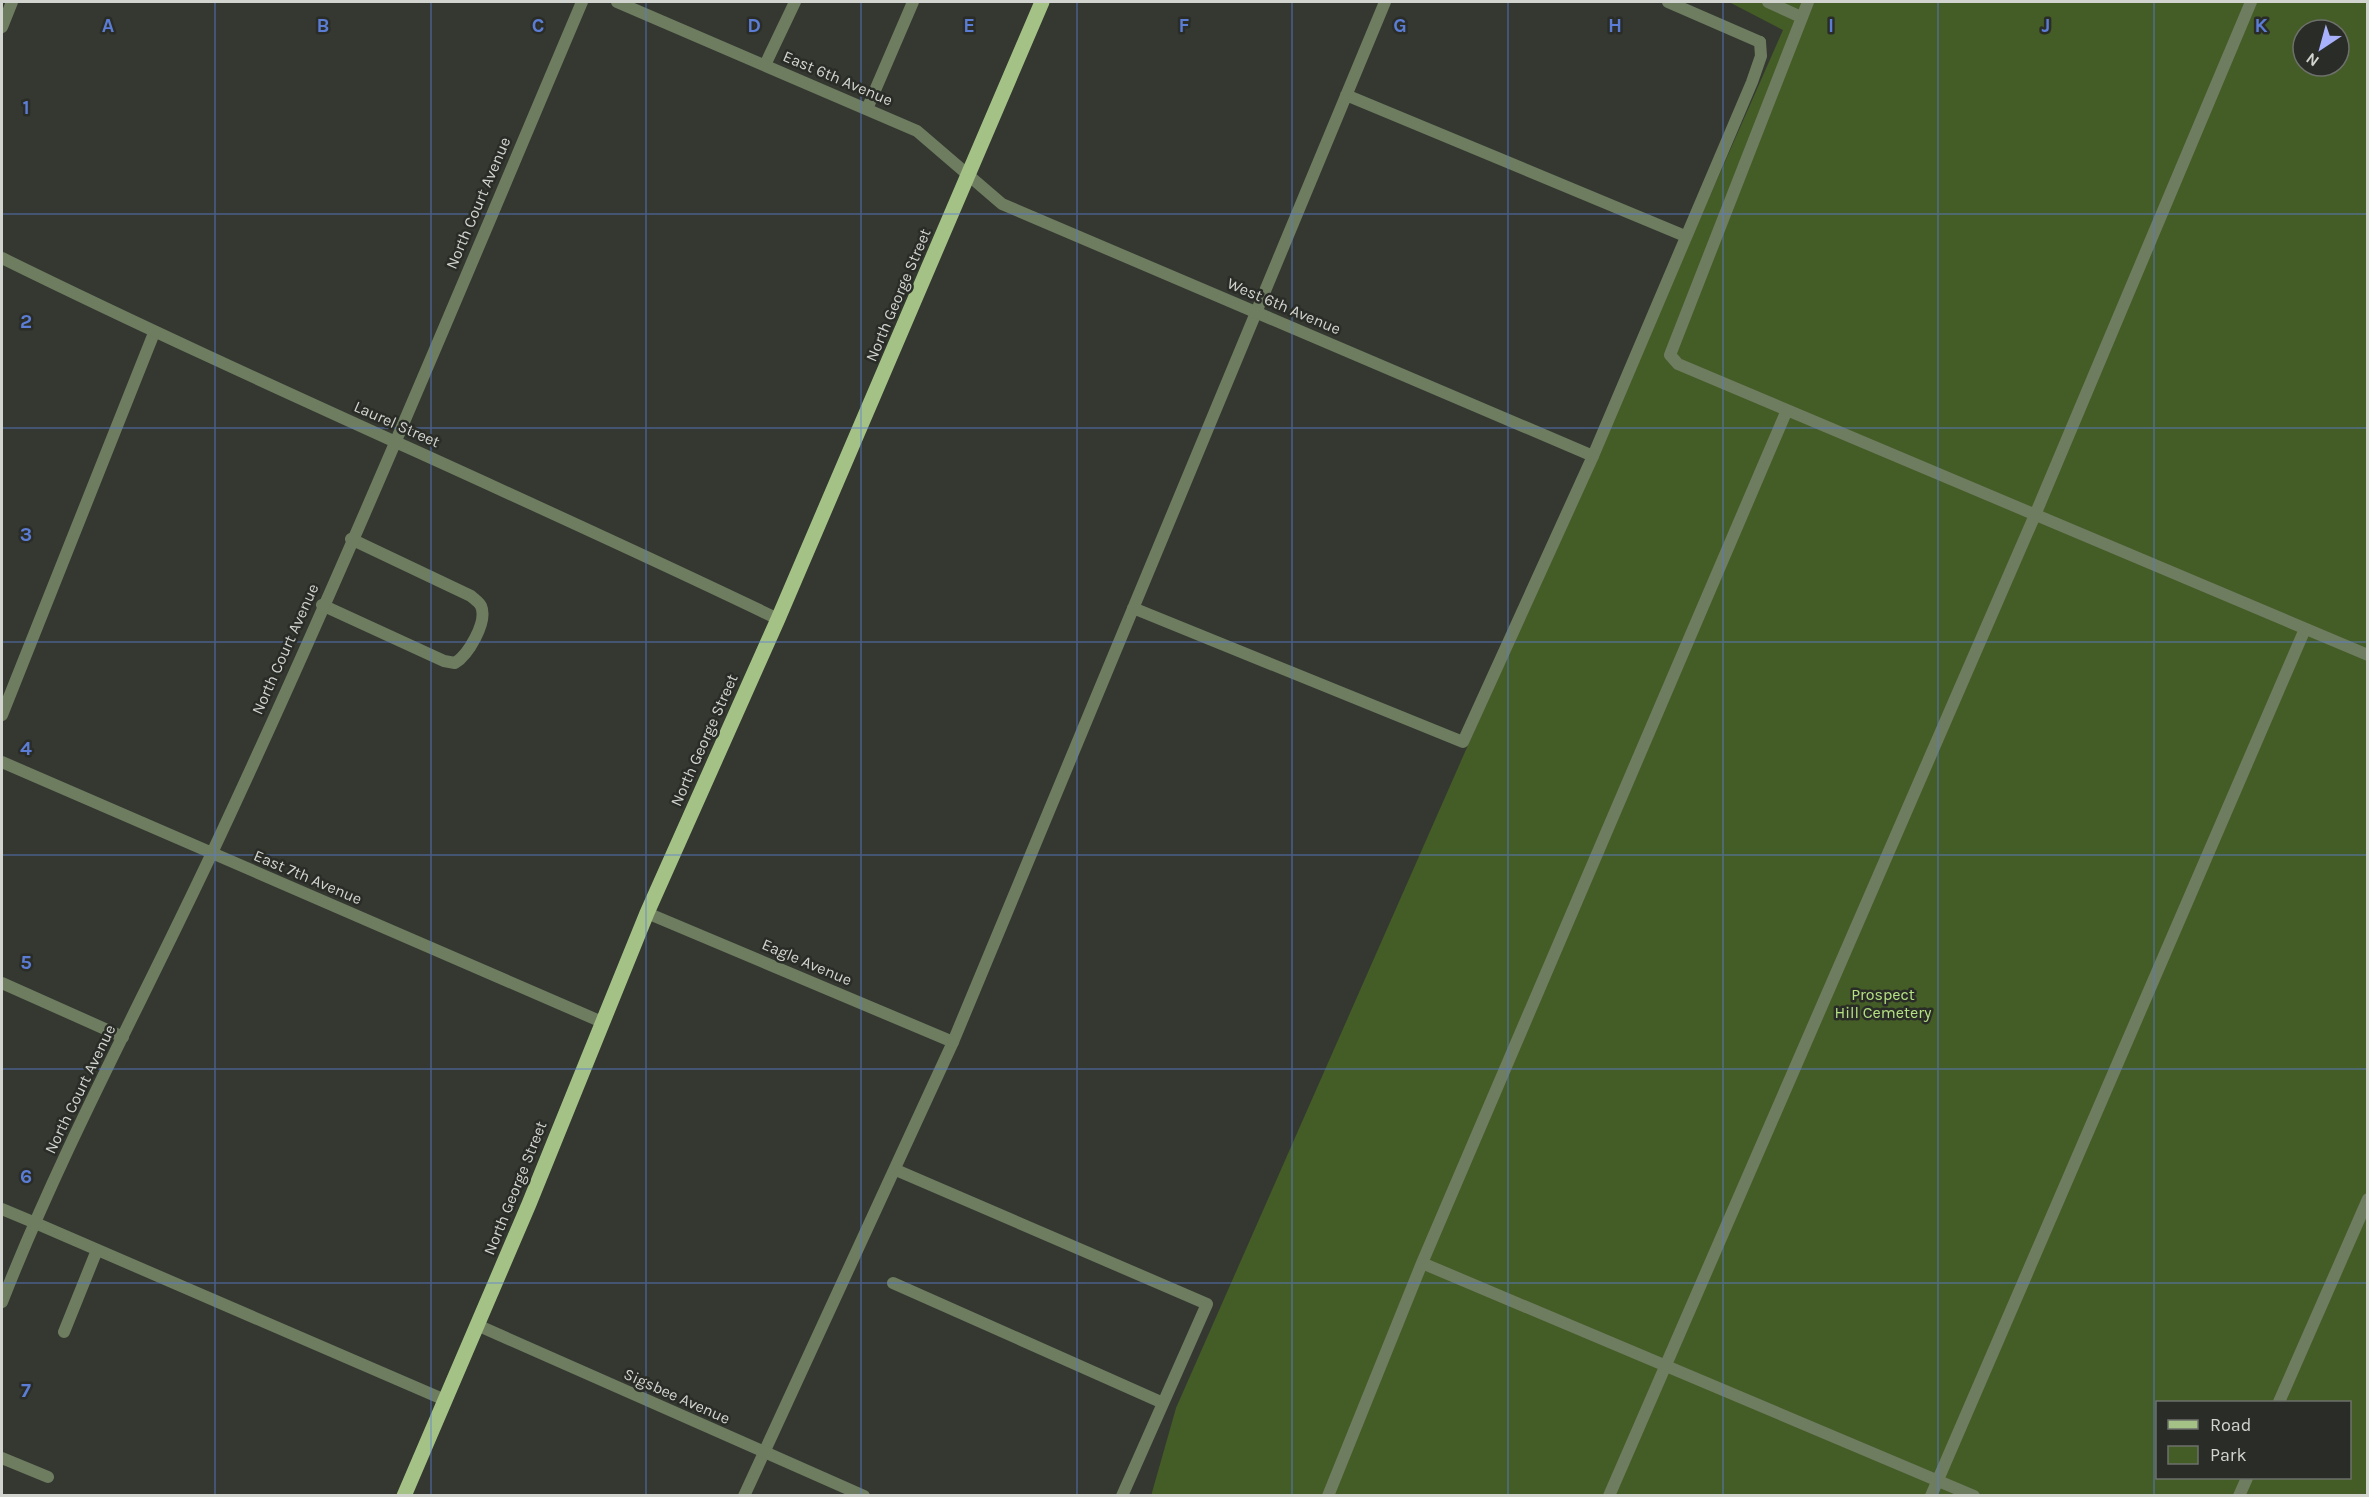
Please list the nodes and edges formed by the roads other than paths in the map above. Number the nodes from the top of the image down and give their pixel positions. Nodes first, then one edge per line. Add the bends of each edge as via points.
1 (12, 2) edge
2 (582, 2) edge
3 (617, 2) edge
4 (795, 2) edge
5 (913, 2) edge
6 (1041, 2) edge
7 (1385, 2) edge
8 (1668, 2) edge
9 (1768, 2) edge
10 (1808, 2) edge
11 (2251, 2) edge
12 (1801, 17) junction
13 (2, 27) edge
14 (765, 65) junction
15 (1346, 94) junction
16 (867, 109) junction
17 (969, 175) junction
18 (1685, 236) junction
19 (2, 258) edge
20 (1256, 312) junction
21 (154, 333) junction
22 (1787, 410) junction
23 (395, 441) junction
24 (1593, 456) junction
25 (2035, 515) junction
26 (351, 539) junction
27 (322, 605) junction
28 (1133, 608) junction
29 (778, 619) junction
30 (2306, 629) junction
31 (2367, 655) edge
32 (2, 715) edge
33 (2, 762) edge
34 (212, 853) junction
35 (647, 913) junction
36 (2, 983) edge
37 (602, 1022) junction
38 (123, 1037) junction
39 (953, 1042) junction
40 (896, 1170) junction
41 (2367, 1199) edge
42 (2, 1209) edge
43 (33, 1222) junction
44 (97, 1250) junction
45 (1422, 1263) junction
46 (893, 1283) dead end
47 (2, 1302) edge
48 (477, 1325) junction
49 (64, 1332) dead end
50 (1666, 1366) junction
51 (445, 1400) junction
52 (2279, 1401) edge
53 (1164, 1403) junction
54 (763, 1452) junction
55 (2, 1458) edge
56 (48, 1477) dead end
57 (2247, 1479) edge
58 (1938, 1480) junction
59 (404, 1496) edge
60 (744, 1496) edge
61 (864, 1496) edge
62 (1122, 1496) edge
63 (1328, 1496) edge
64 (1610, 1496) edge
65 (1931, 1496) edge
66 (1974, 1496) edge
67 (2239, 1496) edge

1 - 13 street
2 - 23 street, North Court Avenue
3 - 14 street, East 6th Avenue
4 - 14 street
5 - 16 street
6 - 17 main road, North George Street
7 - 15 street
8 - 18 street via 1760,42 1761,56 1752,82
9 - 12 street
10 - 12 street
11 - 25 street
12 - 22 street via 1670,355 1678,364
14 - 16 street, East 6th Avenue
15 - 18 street
15 - 20 street
16 - 17 street, East 6th Avenue via 917,130
17 - 20 street, West 6th Avenue via 1002,204
17 - 29 main road, North George Street
18 - 24 street
19 - 21 street, Laurel Street
20 - 24 street, West 6th Avenue
20 - 28 street
21 - 23 street, Laurel Street
21 - 32 street
22 - 25 street
22 - 45 street
23 - 26 street, North Court Avenue
23 - 29 street, Laurel Street
24 - 28 street via 1463,742
25 - 30 street
25 - 50 street
26 - 27 street, North Court Avenue
26 - 27 street via 481,604 483,613 475,640 464,657 455,663 444,661
27 - 34 street, North Court Avenue
28 - 39 street
29 - 35 main road, North George Street
30 - 31 street
30 - 58 street
33 - 34 street, East 7th Avenue
34 - 37 street, East 7th Avenue
34 - 38 street, North Court Avenue
35 - 37 main road, North George Street
35 - 39 street, Eagle Avenue
36 - 38 street
37 - 48 main road, North George Street
38 - 43 street, North Court Avenue
39 - 40 street
40 - 53 street via 1207,1304
40 - 54 street
41 - 52 street
42 - 43 street
43 - 44 street
43 - 47 street, North Court Avenue
44 - 49 street
44 - 51 street
45 - 50 street
45 - 63 street
46 - 53 street
48 - 51 main road, North George Street
48 - 54 street, Sigsbee Avenue
50 - 58 street
50 - 64 street
51 - 59 main road, North George Street
53 - 62 street
54 - 60 street
54 - 61 street, Sigsbee Avenue
55 - 56 street
57 - 67 street
58 - 65 street
58 - 66 street

